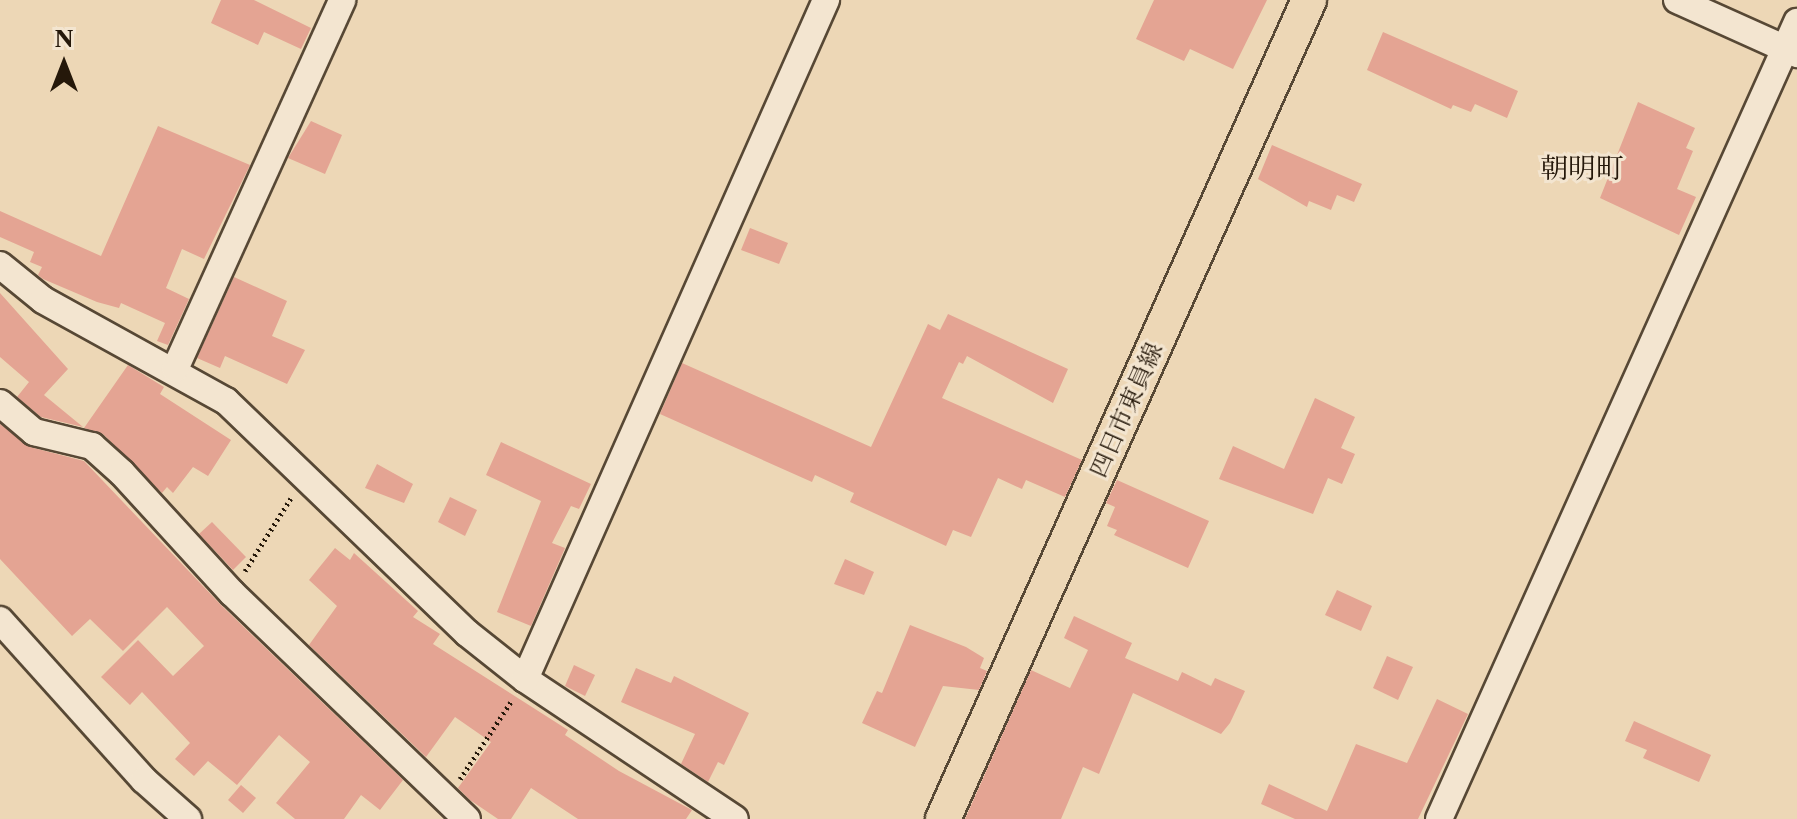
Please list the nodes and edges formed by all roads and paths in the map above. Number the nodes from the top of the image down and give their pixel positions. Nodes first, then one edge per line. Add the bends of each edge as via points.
1 (342, 0) edge
2 (826, 0) edge
3 (1309, 0) edge
4 (1677, 0) edge
5 (1797, 22) edge
6 (1791, 51) edge
7 (0, 265) edge
8 (175, 369) junction
9 (0, 403) edge
10 (304, 477) junction
11 (232, 593) junction
12 (0, 620) edge
13 (525, 679) junction
14 (446, 801) junction
15 (188, 819) edge
16 (467, 819) edge
17 (735, 819) edge
18 (943, 819) edge
19 (1439, 819) edge

1 - 8 street
2 - 13 street
3 - 18 main road, 四日市東員線
4 - 6 street
5 - 6 street
6 - 19 street
7 - 8 street via 43,300
8 - 10 street via 226,401
9 - 11 street via 34,432 92,446
10 - 11 path
10 - 13 street via 467,633
11 - 14 street
12 - 15 street via 144,780
13 - 14 path
13 - 17 street
14 - 16 street

